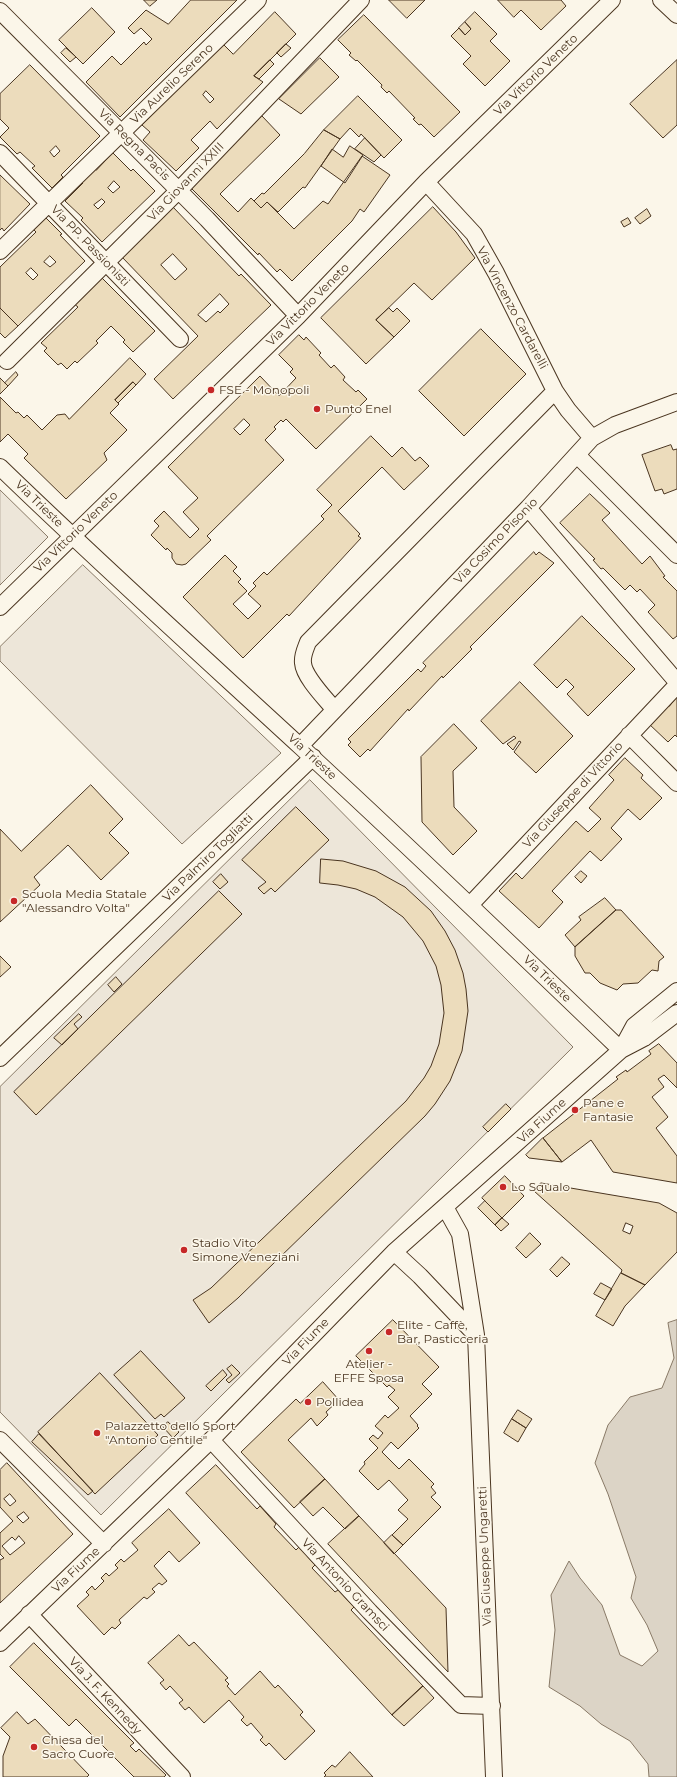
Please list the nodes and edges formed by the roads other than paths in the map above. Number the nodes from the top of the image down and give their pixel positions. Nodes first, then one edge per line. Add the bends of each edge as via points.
1 (2, 0) edge
2 (258, 0) edge
3 (361, 0) edge
4 (612, 0) edge
5 (661, 0) edge
6 (0, 4) edge
7 (0, 11) edge
8 (677, 15) edge
9 (122, 133) junction
10 (0, 153) edge
11 (426, 182) junction
12 (178, 190) junction
13 (49, 204) junction
14 (0, 251) edge
15 (106, 263) junction
16 (298, 316) junction
17 (180, 339) dead end
18 (7, 361) dead end
19 (556, 391) junction
20 (677, 402) edge
21 (592, 438) junction
22 (577, 455) junction
23 (0, 466) edge
24 (528, 508) junction
25 (71, 536) junction
26 (677, 554) edge
27 (0, 607) edge
28 (677, 683) edge
29 (334, 709) junction
30 (630, 735) junction
31 (300, 746) junction
32 (312, 757) junction
33 (677, 783) edge
34 (470, 905) junction
35 (677, 991) edge
36 (677, 1013) edge
37 (621, 1050) junction
38 (0, 1058) edge
39 (445, 1207) junction
40 (394, 1252) junction
41 (476, 1335) junction
42 (0, 1440) edge
43 (211, 1440) junction
44 (104, 1544) junction
45 (29, 1614) junction
46 (0, 1643) edge
47 (492, 1706) junction
48 (182, 1777) edge
49 (494, 1777) edge

1 - 6 street
2 - 9 street, Via Aurelio Sereno
3 - 12 street, Via Giovanni XXIII
4 - 11 street, Via Vittorio Veneto
5 - 8 street
7 - 9 street, Via Regna Pacis
9 - 12 street, Via Regna Pacis
9 - 13 street, Via Aurelio Sereno
10 - 13 street, Via PP. Passionisti
11 - 16 street, Via Vittorio Veneto
11 - 19 street, Via Vincenzo Cardarelli via 474,234
12 - 15 street, Via Giovanni XXIII
12 - 16 street, Via Regna Pacis
13 - 14 street, Via Aurelio Sereno
13 - 15 street, Via PP. Passionisti
15 - 17 street, Via PP. Passionisti
15 - 18 street, Via Giovanni XXIII
16 - 25 street, Via Vittorio Veneto
19 - 21 street, Via Vincenzo Cardarelli via 568,410
19 - 29 street via 308,642 303,663 306,672
20 - 21 street, Via Cosimo Pisonio via 615,425
21 - 22 street, Via Cosimo Pisonio
22 - 24 street, Via Cosimo Pisonio
22 - 26 street
23 - 25 street, Via Trieste
24 - 28 street, Via Giuseppe di Vittorio
24 - 29 street, Via Cosimo Pisonio
25 - 27 street, Via Vittorio Veneto
25 - 31 street, Via Trieste
28 - 30 street, Via Giuseppe di Vittorio
29 - 31 street, Via Cosimo Pisonio
30 - 33 street
30 - 34 street, Via Giuseppe di Vittorio
31 - 32 street, Via Trieste
32 - 34 street, Via Trieste
32 - 38 street, Via Palmiro Togliatti
34 - 37 street, Via Trieste
35 - 37 street via 634,1026
36 - 37 street via 644,1038
37 - 39 street, Via Fiume
39 - 40 street, Via Fiume
39 - 41 street, Via Giuseppe Ungaretti via 460,1234
40 - 41 street
40 - 43 street, Via Fiume
41 - 47 street, Via Giuseppe Ungaretti
42 - 44 street
43 - 44 street, Via Fiume
43 - 47 street, Via Antonio Gramsci via 460,1705
44 - 45 street, Via Fiume
45 - 46 street, Via Fiume
45 - 48 street, Via J. F. Kennedy
47 - 49 street, Via Giuseppe Ungaretti

